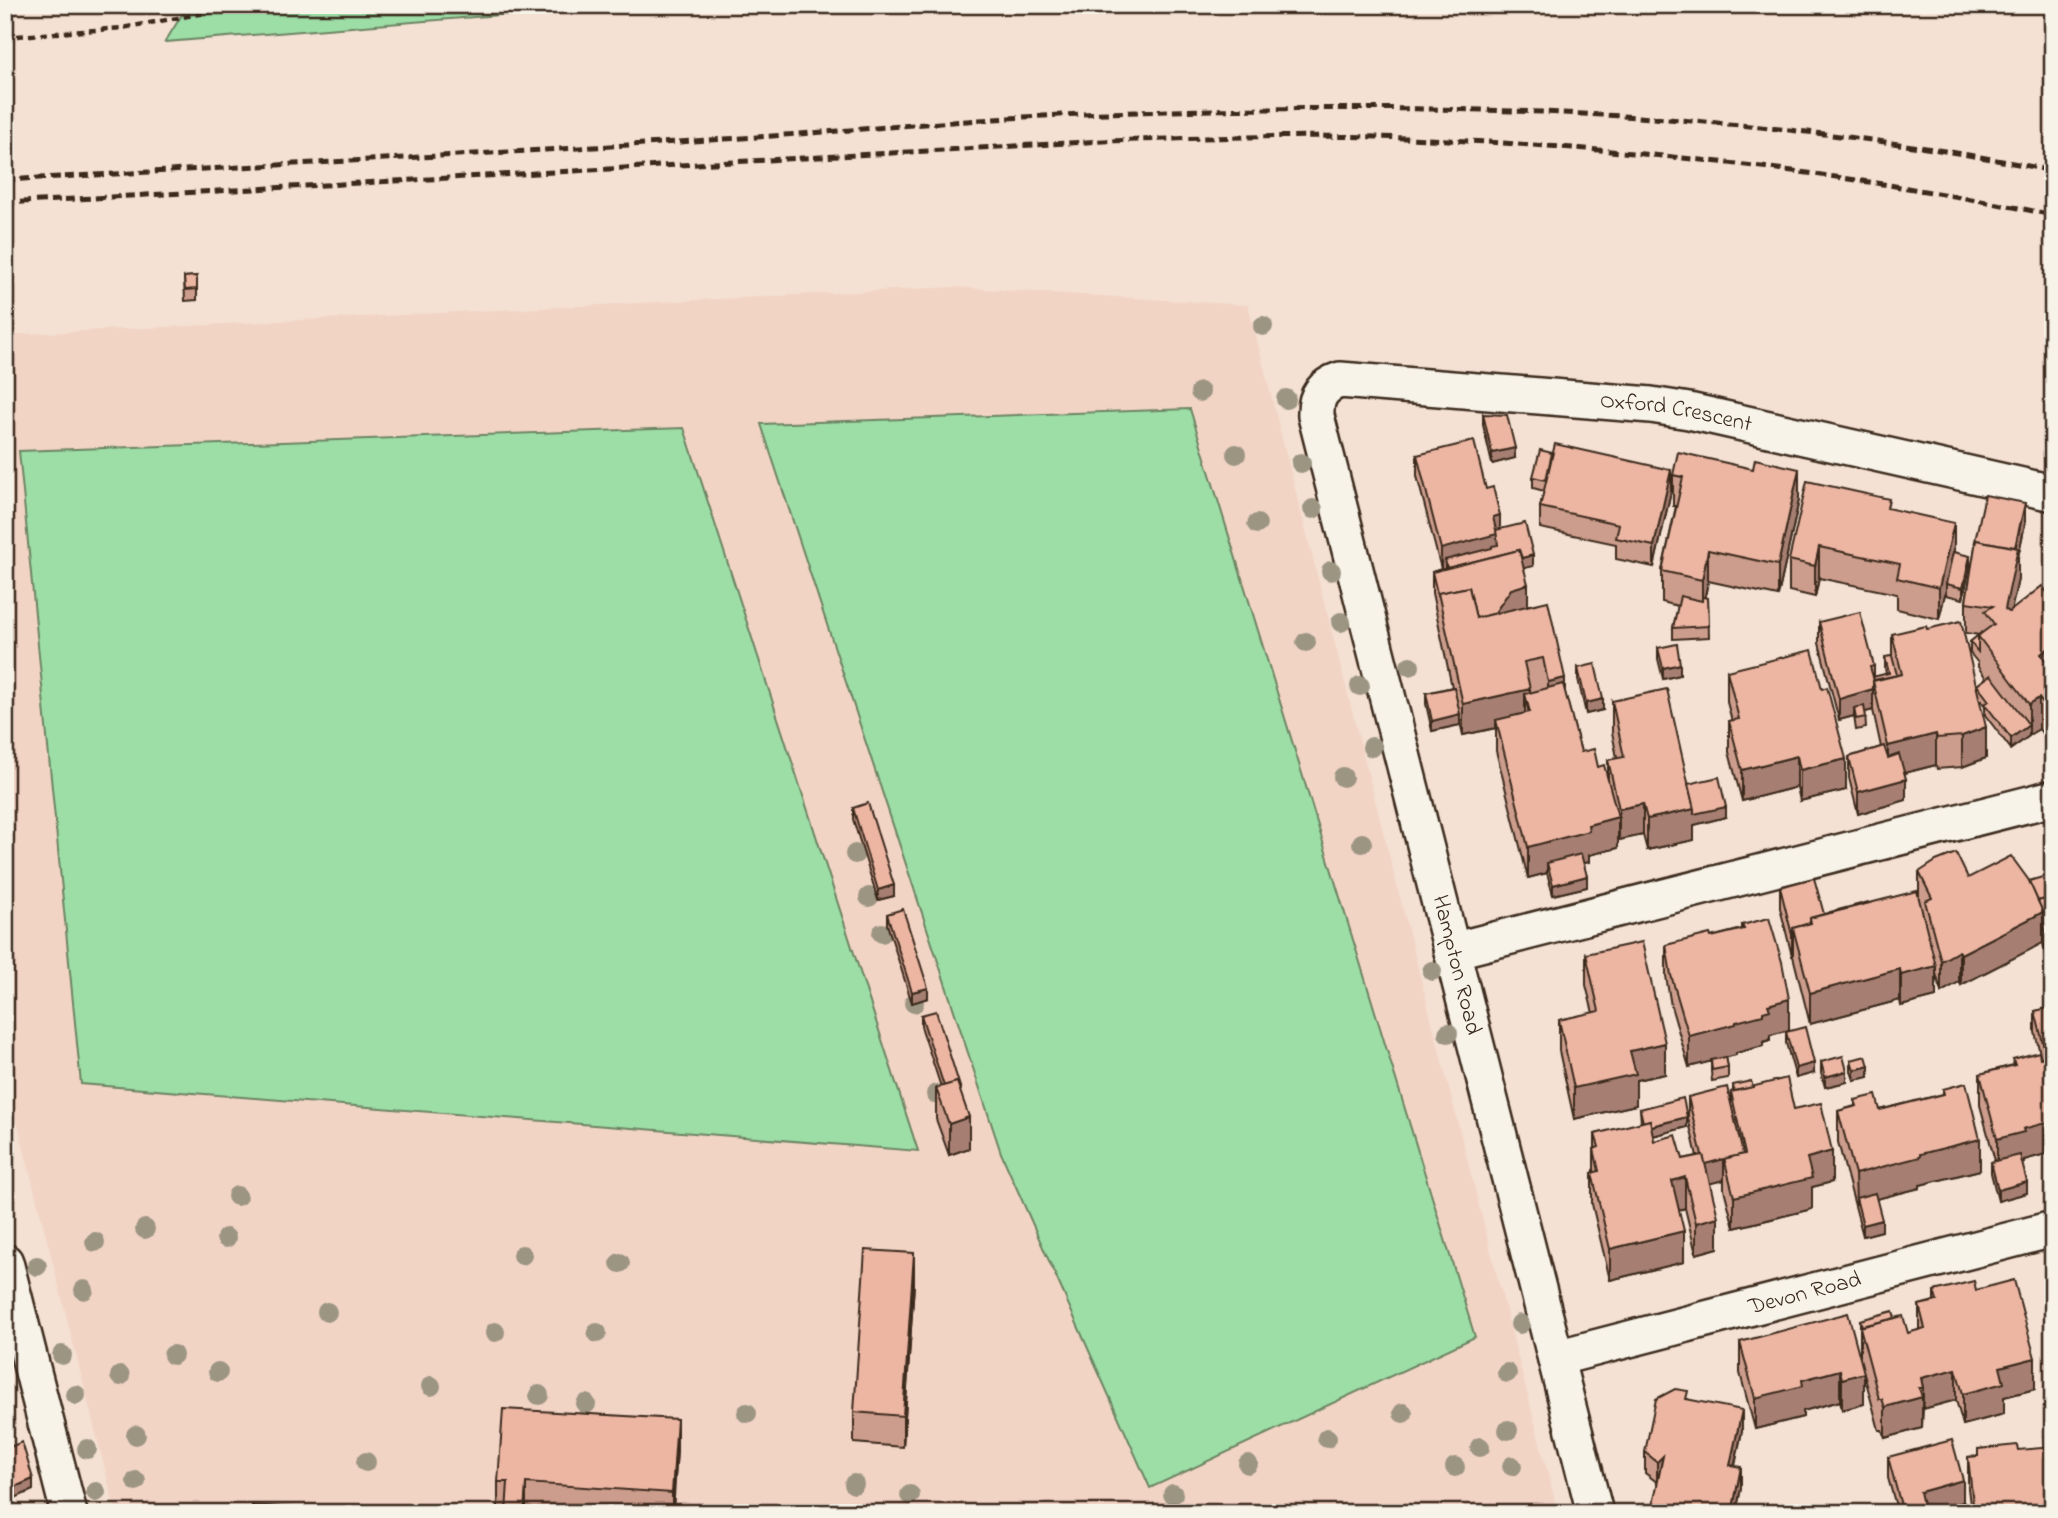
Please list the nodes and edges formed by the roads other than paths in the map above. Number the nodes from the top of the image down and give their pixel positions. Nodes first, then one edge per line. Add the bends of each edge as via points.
1 (1316, 416) joint
2 (2053, 493) edge
3 (2053, 798) edge
4 (1452, 951) junction
5 (2053, 1230) edge
6 (6, 1272) edge
7 (1556, 1358) junction
8 (69, 1513) edge
9 (1595, 1513) edge

1 - 2 street, Oxford Crescent via 1321,392 1340,380 1618,401 1689,411
1 - 4 street, Hampton Road
3 - 4 street
4 - 7 street, Hampton Road
5 - 7 street, Devon Road
6 - 8 street
7 - 9 street, Hampton Road

